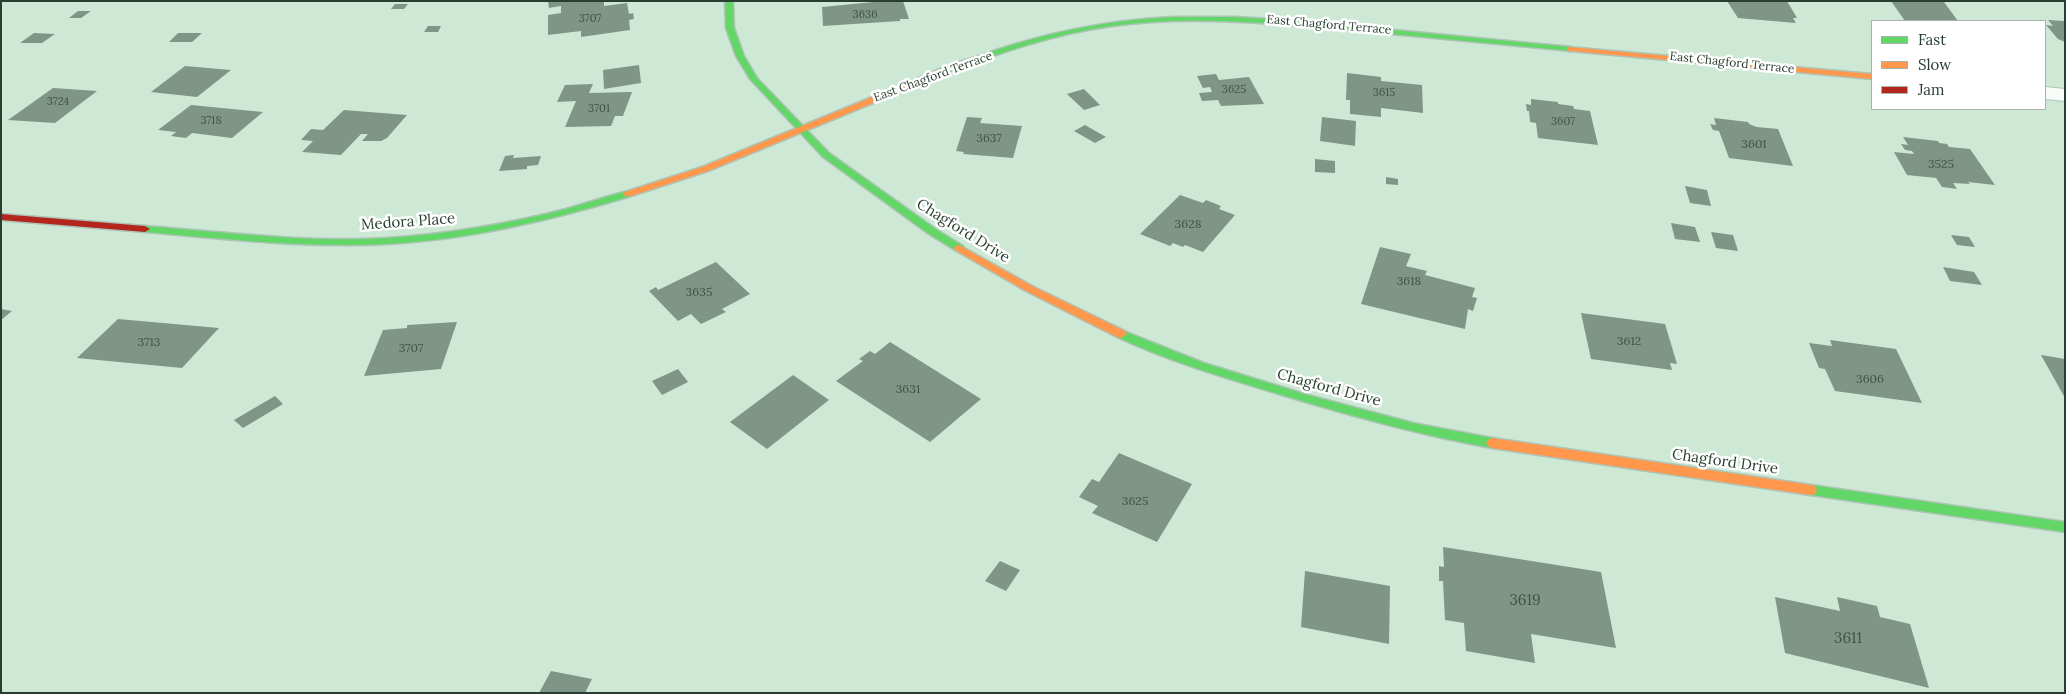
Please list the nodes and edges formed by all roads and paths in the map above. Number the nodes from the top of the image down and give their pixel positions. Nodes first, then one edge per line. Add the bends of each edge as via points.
1 (729, 1) edge
2 (1871, 77) edge
3 (2046, 93) edge
4 (2065, 95) edge
5 (802, 130) junction
6 (1, 216) edge
7 (2065, 527) edge

1 - 5 street, Chagford Drive via 730,28 740,56 754,79
2 - 5 street, East Chagford Terrace via 1260,19 1157,20 1112,24 1040,39 880,95
3 - 4 street
5 - 6 street, Medora Place via 703,170 598,204 540,219 462,233 312,242
5 - 7 street, Chagford Drive via 826,155 933,232 1030,289 1138,343 1213,371 1358,414 1489,442

